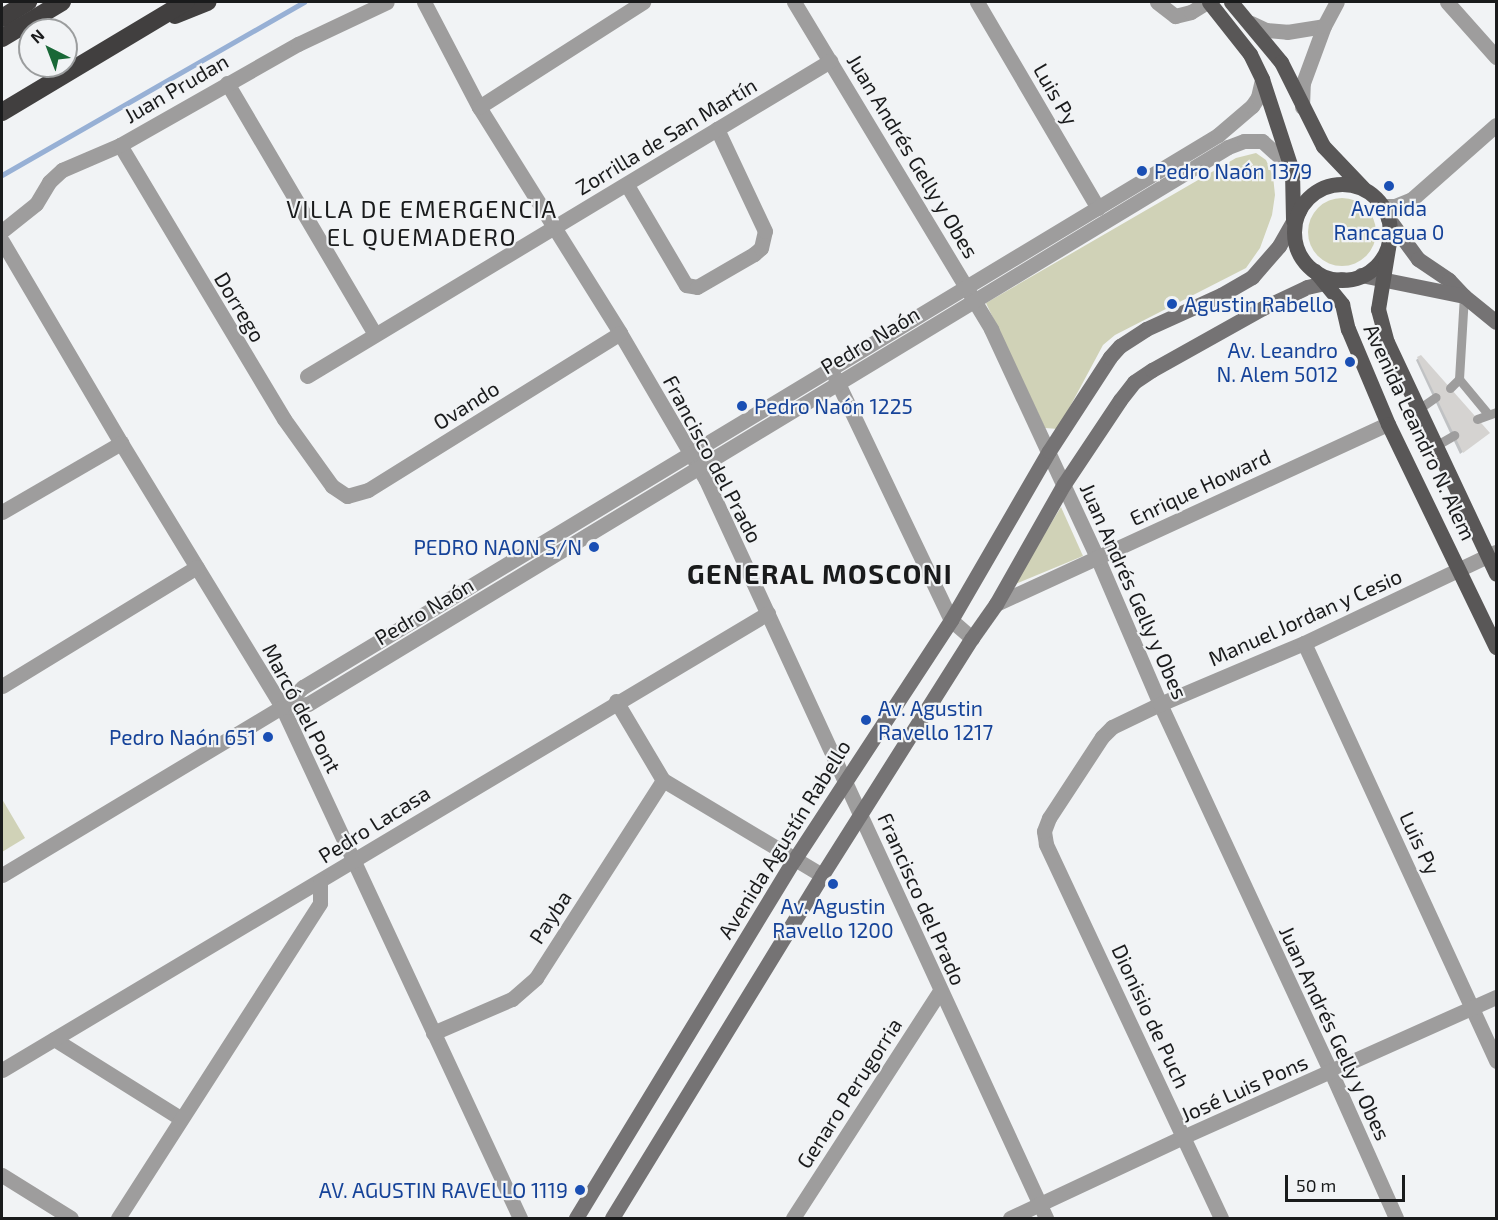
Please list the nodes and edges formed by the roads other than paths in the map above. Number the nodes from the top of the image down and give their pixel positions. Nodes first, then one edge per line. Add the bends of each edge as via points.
1 (28, 2) edge
2 (62, 2) edge
3 (186, 2) edge
4 (208, 2) edge
5 (387, 2) edge
6 (424, 2) edge
7 (643, 2) edge
8 (794, 2) edge
9 (977, 2) edge
10 (1157, 2) edge
11 (1208, 2) edge
12 (1231, 2) edge
13 (1337, 2) edge
14 (1447, 2) edge
15 (2, 18) edge
16 (1251, 23) junction
17 (1324, 26) junction
18 (140, 29) junction
19 (2, 38) edge
20 (1497, 57) edge
21 (830, 61) junction
22 (1262, 79) junction
23 (226, 83) junction
24 (479, 107) junction
25 (1302, 107) junction
26 (2, 112) edge
27 (1497, 125) edge
28 (717, 129) junction
29 (120, 145) junction
30 (1290, 166) junction
31 (627, 184) junction
32 (1365, 190) junction
33 (1098, 208) junction
34 (1385, 212) junction
35 (1295, 220) junction
36 (554, 228) junction
37 (2, 231) edge
38 (1389, 242) junction
39 (4, 251) edge
40 (1361, 275) junction
41 (1320, 276) junction
42 (1382, 278) junction
43 (971, 293) junction
44 (1464, 296) junction
45 (1497, 322) edge
46 (620, 333) junction
47 (375, 334) junction
48 (830, 369) junction
49 (307, 376) dead end
50 (1459, 379) junction
51 (839, 383) junction
52 (1450, 388) dead end
53 (1436, 397) dead end
54 (1420, 408) junction
55 (1492, 413) edge
56 (1477, 419) dead end
57 (1388, 423) junction
58 (1454, 435) dead end
59 (121, 443) junction
60 (1437, 445) junction
61 (1049, 452) junction
62 (691, 455) junction
63 (700, 470) junction
64 (1064, 484) junction
65 (332, 486) joint
66 (2, 512) edge
67 (1492, 554) edge
68 (1097, 557) junction
69 (197, 567) junction
70 (1460, 569) junction
71 (1497, 574) edge
72 (996, 604) junction
73 (768, 612) junction
74 (951, 620) junction
75 (972, 638) junction
76 (1304, 643) junction
77 (1497, 647) edge
78 (2, 686) edge
79 (616, 702) junction
80 (1160, 704) junction
81 (282, 707) junction
82 (846, 779) junction
83 (663, 780) junction
84 (862, 814) junction
85 (1044, 831) joint
86 (355, 859) junction
87 (794, 860) junction
88 (2, 875) edge
89 (822, 875) junction
90 (320, 881) junction
91 (940, 991) junction
92 (1497, 998) edge
93 (1473, 1009) junction
94 (433, 1033) junction
95 (54, 1039) junction
96 (1497, 1061) edge
97 (2, 1070) edge
98 (1331, 1072) junction
99 (180, 1118) junction
100 (1185, 1136) junction
101 (2, 1175) edge
102 (1043, 1211) edge
103 (71, 1218) edge
104 (118, 1218) edge
105 (520, 1218) edge
106 (576, 1218) edge
107 (612, 1218) edge
108 (793, 1218) edge
109 (1010, 1218) edge
110 (1221, 1218) edge
111 (1396, 1218) edge

1 - 15 highway
2 - 19 highway
3 - 18 highway
4 - 18 highway
5 - 23 street, Juan Prudan
6 - 24 street, Francisco del Prado
7 - 24 street
8 - 21 street, Juan Andrés Gelly y Obes
9 - 33 street, Luis Py
10 - 11 street via 1176,16
11 - 22 main road via 1250,54
12 - 16 main road
13 - 17 street
14 - 20 street
16 - 17 street via 1266,30 1287,32
16 - 25 main road via 1288,72
17 - 25 street via 1303,83
18 - 26 highway
21 - 28 street, Zorrilla de San Martín
21 - 43 street, Juan Andrés Gelly y Obes
22 - 30 main road
22 - 33 street, Pedro Naón via 1258,97 1235,123
23 - 29 street, Juan Prudan
23 - 47 street
24 - 36 street, Francisco del Prado
25 - 32 main road via 1323,146
27 - 34 street via 1412,199
28 - 31 street, Zorrilla de San Martín
28 - 31 street via 765,231 761,248 754,254 697,286 686,285
29 - 37 street, Juan Prudan via 62,170 49,182 36,204
29 - 65 street, Dorrego via 264,387
30 - 35 main road
30 - 43 street, Pedro Naón via 1262,141 1236,143
31 - 36 street, Zorrilla de San Martín
32 - 34 main road
32 - 35 main road via 1347,184 1328,186 1311,196
33 - 43 street, Pedro Naón
34 - 38 main road
34 - 44 main road via 1418,259 1449,280
35 - 41 main road via 1297,248
35 - 61 main road, Avenida Agustín Rabello via 1275,252 1252,277 1221,296 1146,329 1120,346
36 - 46 street, Francisco del Prado
36 - 47 street, Zorrilla de San Martín
38 - 40 main road via 1379,262
38 - 42 main road, Avenida Leandro N. Alem
39 - 59 street, Marcó del Pont
40 - 41 main road via 1342,279
40 - 42 main road
41 - 57 main road, Avenida Leandro N. Alem via 1342,304 1348,329
41 - 64 main road via 1134,382
42 - 44 main road
42 - 54 main road, Avenida Leandro N. Alem via 1378,309 1386,342
43 - 48 street, Pedro Naón
43 - 51 street, Pedro Naón
43 - 61 street, Juan Andrés Gelly y Obes
44 - 45 main road
44 - 50 lane
46 - 62 street, Francisco del Prado
46 - 65 street, Ovando via 368,490 347,496
47 - 49 street, Zorrilla de San Martín
48 - 51 street
48 - 62 street, Pedro Naón
50 - 52 lane
50 - 55 lane
51 - 63 street, Pedro Naón
51 - 74 street
53 - 54 lane
54 - 60 main road, Avenida Leandro N. Alem
55 - 56 lane
57 - 68 street, Enrique Howard
57 - 70 main road, Avenida Leandro N. Alem
58 - 60 lane
59 - 66 street
59 - 69 street, Marcó del Pont
60 - 67 main road, Avenida Leandro N. Alem
61 - 64 street, Juan Andrés Gelly y Obes
61 - 74 main road, Avenida Agustín Rabello
62 - 63 street, Francisco del Prado
62 - 81 street, Pedro Naón via 303,687
63 - 73 street, Francisco del Prado
63 - 81 street, Pedro Naón via 308,704
64 - 68 street, Juan Andrés Gelly y Obes
64 - 72 main road
67 - 70 street, Manuel Jordan y Cesio
67 - 71 main road, Avenida Leandro N. Alem
68 - 72 street, Enrique Howard
68 - 80 street, Juan Andrés Gelly y Obes
69 - 78 street
69 - 81 street, Marcó del Pont
70 - 76 street, Manuel Jordan y Cesio
70 - 77 main road, Avenida Leandro N. Alem
72 - 75 main road
73 - 79 street, Pedro Lacasa
73 - 82 street, Francisco del Prado
74 - 75 street
74 - 82 main road, Avenida Agustín Rabello
75 - 84 main road
76 - 80 street, Manuel Jordan y Cesio
76 - 93 street, Luis Py
79 - 83 street
79 - 86 street, Pedro Lacasa
80 - 85 street, Manuel Jordan y Cesio via 1112,727 1102,736
80 - 98 street, Juan Andrés Gelly y Obes
81 - 86 street, Marcó del Pont
81 - 88 street, Pedro Naón
82 - 84 street, Francisco del Prado
82 - 87 main road, Avenida Agustín Rabello
83 - 87 street
83 - 94 street, Payba via 536,978 512,999
84 - 89 main road
84 - 91 street, Francisco del Prado
85 - 100 street, Dionisio de Puch via 1046,844
86 - 90 street, Pedro Lacasa
86 - 94 street, Marcó del Pont
87 - 89 street
87 - 106 main road, Avenida Agustín Rabello
89 - 107 main road
90 - 95 street, Pedro Lacasa
90 - 99 street via 320,903
91 - 102 street, Francisco del Prado
91 - 108 street, Genaro Perugorria
92 - 93 street, José Luis Pons
93 - 96 street, Luis Py
93 - 98 street, José Luis Pons
94 - 105 street, Marcó del Pont
95 - 97 street, Pedro Lacasa
95 - 99 street
98 - 100 street, José Luis Pons
98 - 111 street, Juan Andrés Gelly y Obes
99 - 104 street
100 - 102 street, José Luis Pons
100 - 110 street, Dionisio de Puch
101 - 103 street
102 - 109 street, José Luis Pons

